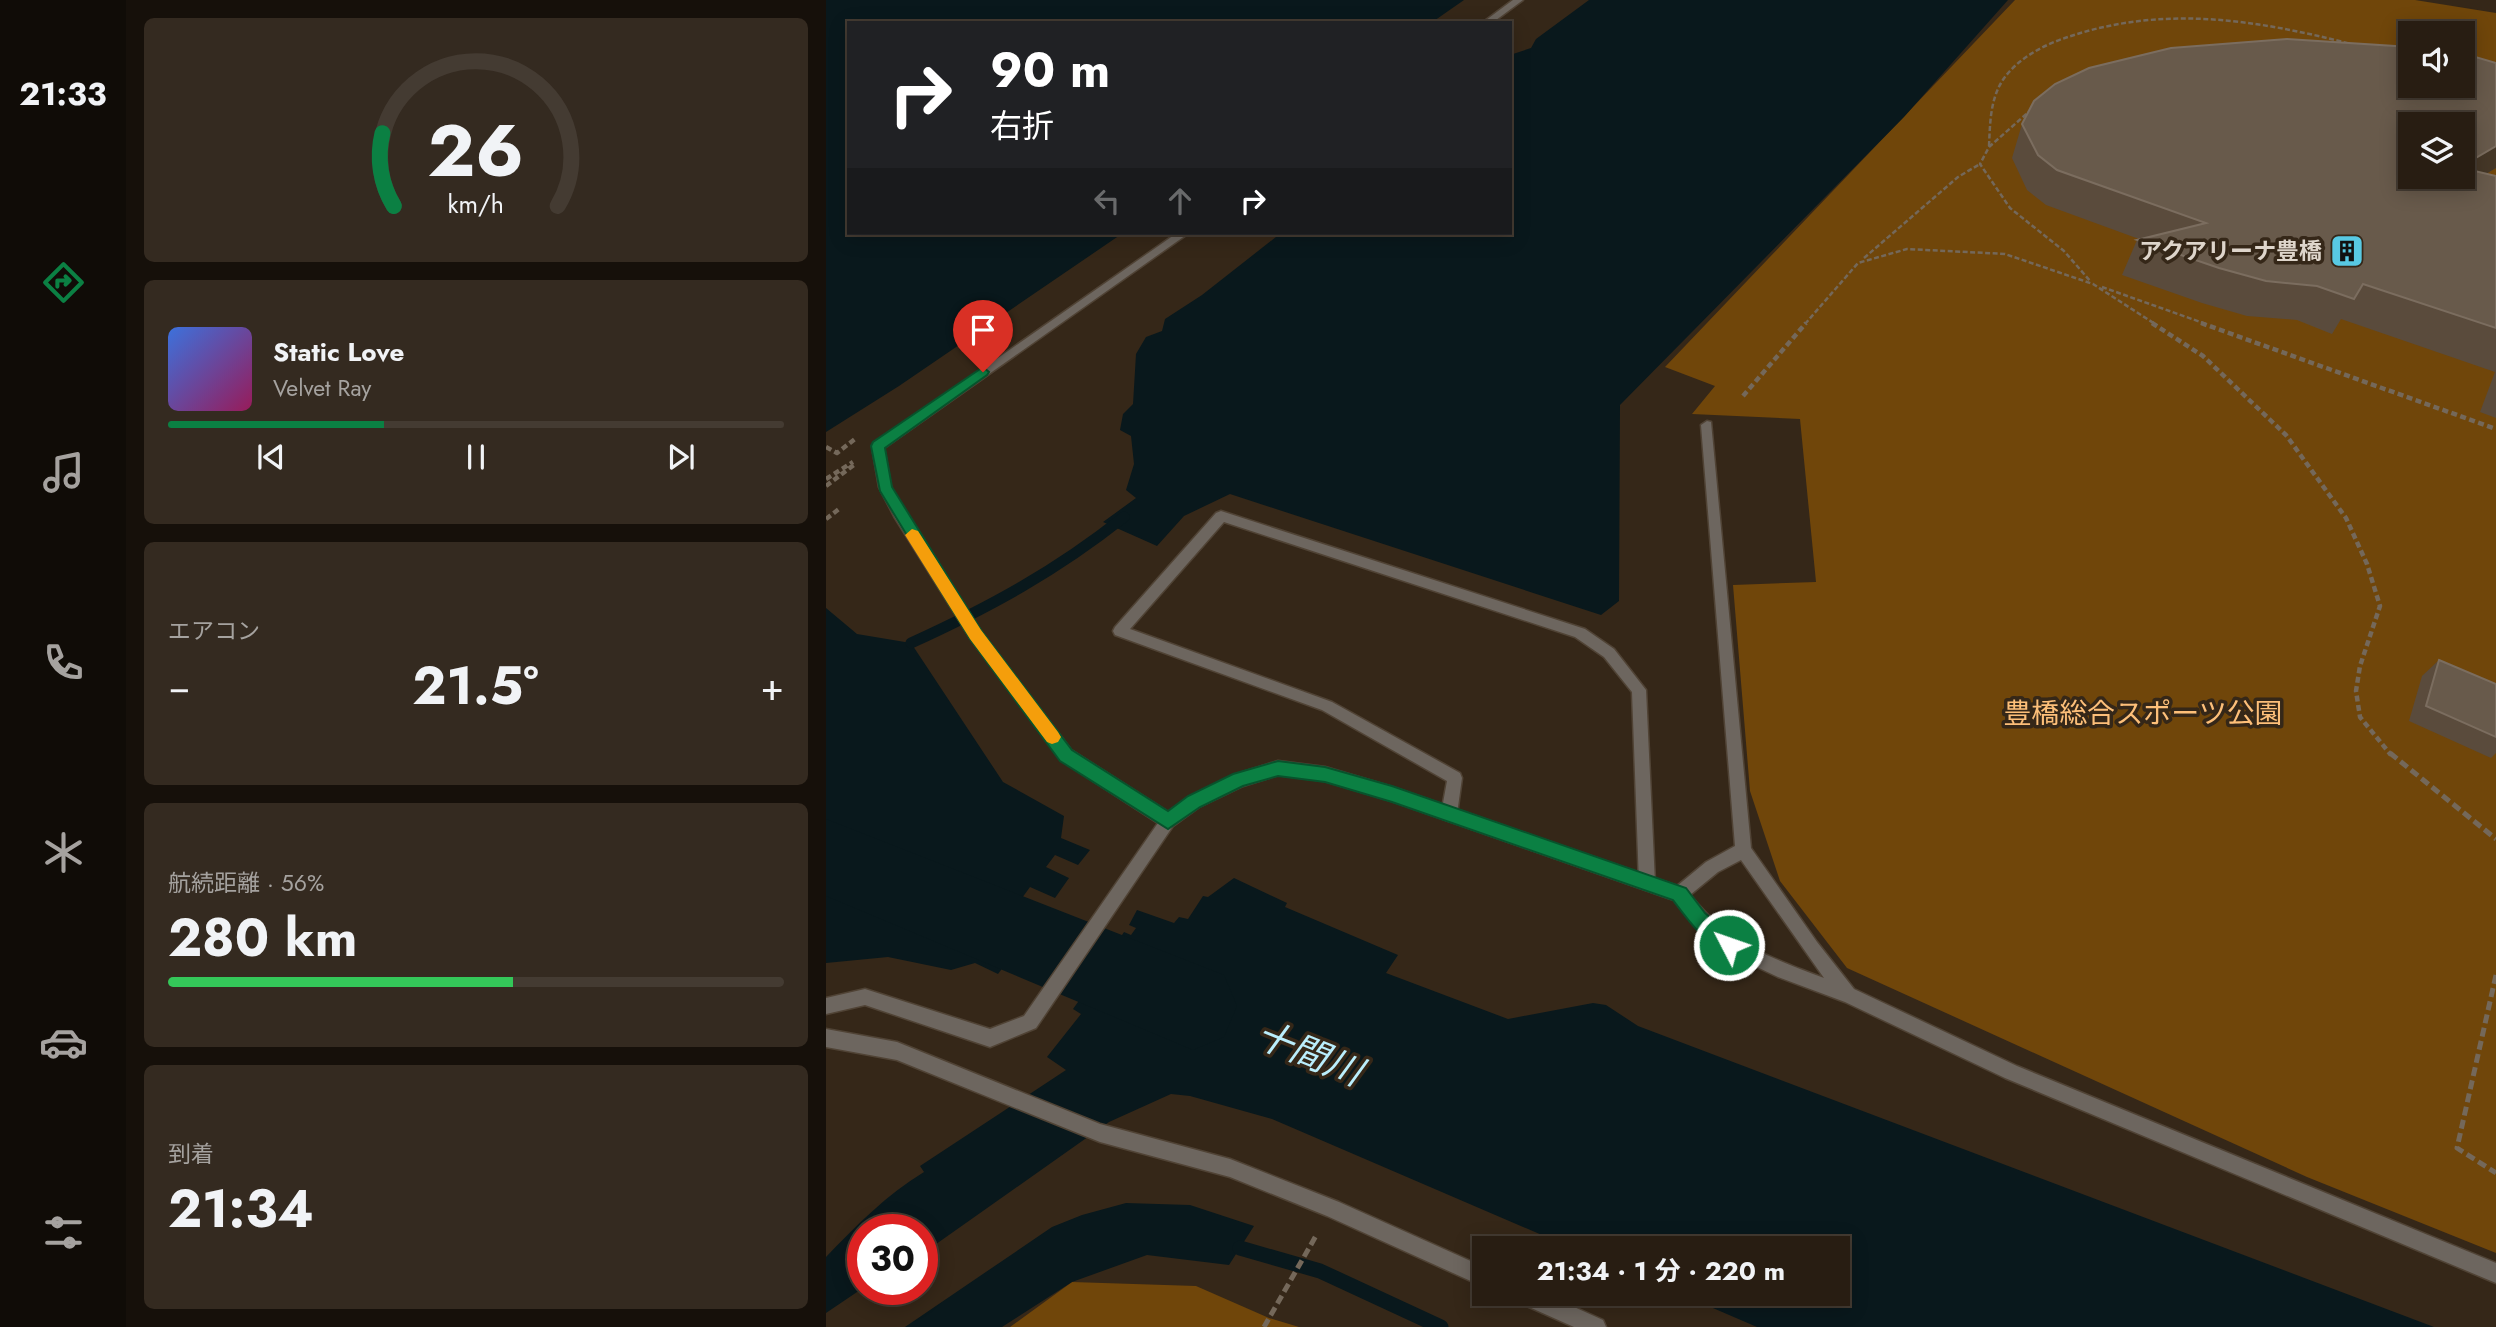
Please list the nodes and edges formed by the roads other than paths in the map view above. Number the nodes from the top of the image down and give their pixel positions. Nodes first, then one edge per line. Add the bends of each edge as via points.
1 (1519, 0) edge
2 (1489, 21) edge
3 (1181, 235) edge
4 (1707, 425) dead end
5 (1449, 814) junction
6 (1168, 821) junction
7 (1743, 850) junction
8 (1647, 883) junction
9 (1679, 894) junction
10 (1849, 995) junction
11 (826, 1006) edge
12 (826, 1038) edge
13 (1472, 1272) edge
14 (2496, 1273) edge
15 (1549, 1306) edge
16 (1595, 1327) edge

1 - 2 street
3 - 6 street via 878,446 885,487 900,515 975,634 1066,755
4 - 7 street
5 - 6 street via 1325,774 1278,768 1228,785
5 - 8 street
5 - 8 street via 1455,778 1327,706 1120,631 1221,516 1580,633 1609,653 1639,690
6 - 11 street via 1030,1022 990,1038 866,997
7 - 9 street via 1712,867
7 - 10 street
8 - 9 street
9 - 10 street via 1729,945
10 - 14 street via 2011,1072
12 - 13 street via 897,1051 1100,1133 1230,1168
15 - 16 street

